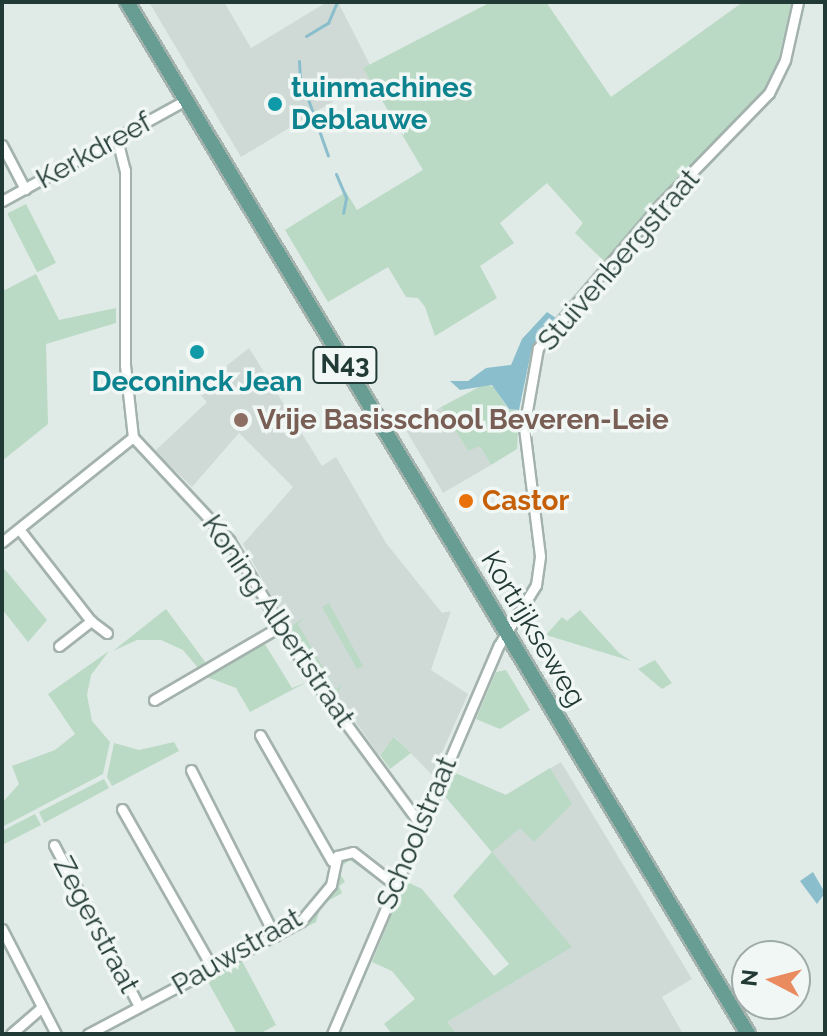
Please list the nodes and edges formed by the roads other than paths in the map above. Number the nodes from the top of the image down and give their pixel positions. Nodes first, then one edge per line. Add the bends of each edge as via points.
1 (127, 2) edge
2 (798, 2) edge
3 (186, 100) junction
4 (117, 139) junction
5 (2, 145) edge
6 (25, 189) junction
7 (2, 201) edge
8 (133, 437) junction
9 (19, 529) junction
10 (2, 542) edge
11 (91, 621) junction
12 (279, 627) junction
13 (107, 633) dead end
14 (504, 633) junction
15 (59, 646) dead end
16 (154, 700) dead end
17 (260, 735) dead end
18 (191, 770) dead end
19 (122, 809) dead end
20 (420, 824) junction
21 (54, 845) dead end
22 (332, 861) junction
23 (394, 884) junction
24 (3, 933) edge
25 (275, 936) junction
26 (213, 969) junction
27 (139, 1006) junction
28 (42, 1007) junction
29 (11, 1034) edge
30 (56, 1034) edge
31 (88, 1034) edge
32 (332, 1034) edge
33 (748, 1034) edge

1 - 3 main road, Kortrijkseweg / N43
2 - 14 street, Stuivenbergstraat via 781,73 763,101 661,204 538,348 524,440 540,566 536,585
3 - 4 street, Kerkdreef
3 - 14 main road, Kortrijkseweg / N43
4 - 6 street, Kerkdreef
4 - 8 street via 125,170 125,365
5 - 6 street
6 - 7 street, Kerkdreef
8 - 9 street
8 - 12 street, Koning Albertstraat via 222,531
9 - 10 street
9 - 11 street
11 - 13 street
11 - 15 street
12 - 16 street
12 - 20 street, Koning Albertstraat
14 - 20 street, Schoolstraat
14 - 33 main road, Kortrijkseweg / N43
17 - 22 street
18 - 25 street
19 - 26 street
20 - 23 street, Schoolstraat
21 - 27 street, Zegerstraat
22 - 23 street via 353,852
22 - 25 street, Pauwstraat via 329,889 305,918
23 - 32 street, Schoolstraat
24 - 28 street
25 - 26 street, Pauwstraat
26 - 27 street, Pauwstraat
27 - 31 street, Pauwstraat
28 - 29 street
28 - 30 street

